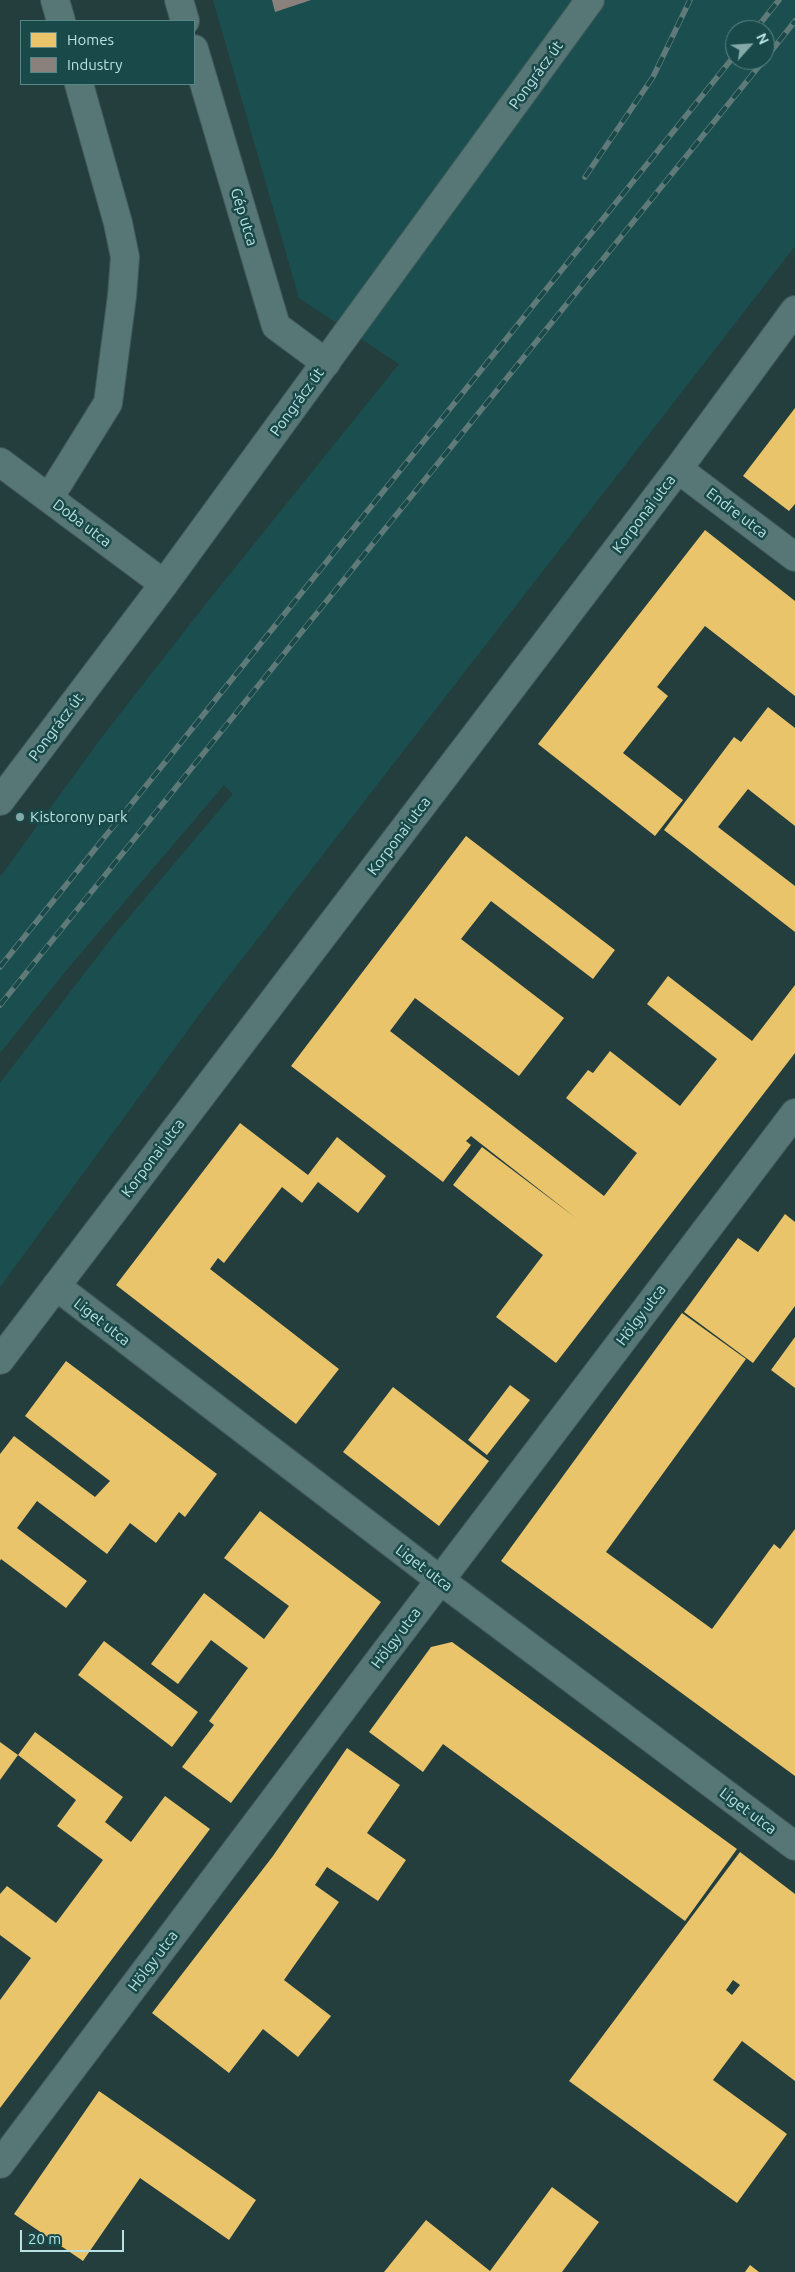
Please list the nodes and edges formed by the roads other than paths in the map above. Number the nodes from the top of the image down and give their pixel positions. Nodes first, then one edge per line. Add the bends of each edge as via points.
1 (55, 0) edge
2 (179, 0) edge
3 (590, 0) edge
4 (61, 20) edge
5 (185, 20) edge
6 (195, 52) edge
7 (79, 85) edge
8 (795, 310) edge
9 (326, 363) junction
10 (0, 462) edge
11 (678, 469) junction
12 (49, 498) junction
13 (795, 557) edge
14 (164, 584) junction
15 (0, 800) edge
16 (795, 1113) edge
17 (56, 1286) junction
18 (0, 1360) edge
19 (440, 1580) junction
20 (795, 1846) edge
21 (0, 2164) edge

1 - 4 street
2 - 5 street
3 - 9 street, Pongrácz út
6 - 9 street, Gép utca via 276,326
7 - 12 street via 118,223 124,258 122,296 108,403
8 - 11 street, Korponai utca
9 - 14 street, Pongrácz út
10 - 12 street, Doba utca
11 - 13 street, Endre utca
11 - 17 street, Korponai utca
12 - 14 street, Doba utca
14 - 15 street, Pongrácz út
16 - 19 street, Hölgy utca
17 - 18 street, Korponai utca
17 - 19 street, Liget utca
19 - 20 street, Liget utca
19 - 21 street, Hölgy utca

